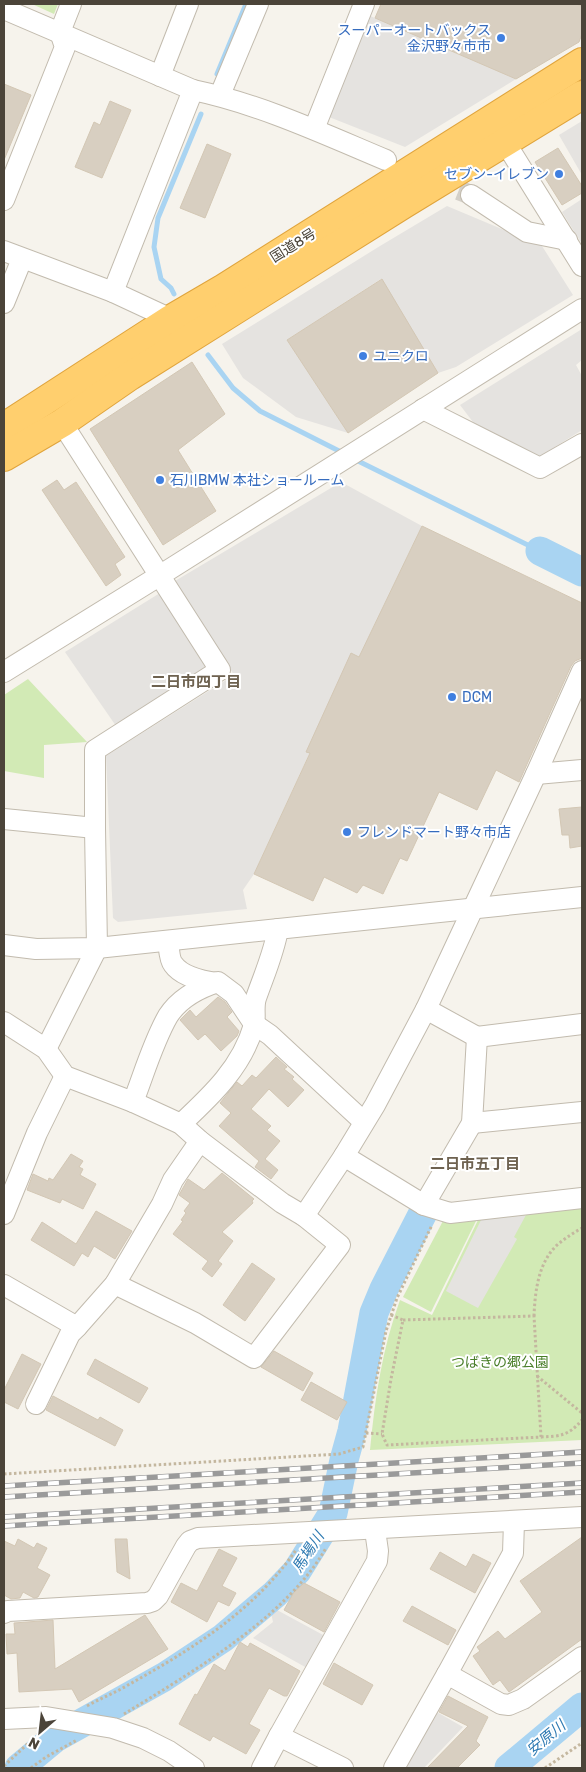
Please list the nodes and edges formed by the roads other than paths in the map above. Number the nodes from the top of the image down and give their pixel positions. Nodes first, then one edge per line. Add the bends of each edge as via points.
1 (71, 4) edge
2 (188, 4) edge
3 (258, 4) edge
4 (364, 4) edge
5 (4, 9) edge
6 (60, 32) junction
7 (582, 62) edge
8 (160, 76) junction
9 (193, 90) junction
10 (220, 95) junction
11 (581, 95) edge
12 (314, 129) junction
13 (505, 142) junction
14 (386, 160) dead end
15 (471, 195) tunnel mouth
16 (4, 200) edge
17 (567, 240) junction
18 (13, 255) edge
19 (582, 266) edge
20 (113, 292) junction
21 (4, 303) edge
22 (582, 309) edge
23 (172, 320) junction
24 (423, 409) junction
25 (62, 423) junction
26 (4, 427) edge
27 (582, 444) edge
28 (4, 457) edge
29 (159, 576) junction
30 (582, 671) edge
31 (4, 672) edge
32 (582, 770) edge
33 (536, 774) junction
34 (4, 819) edge
35 (95, 828) junction
36 (582, 897) edge
37 (473, 908) junction
38 (278, 929) junction
39 (168, 940) junction
40 (4, 945) edge
41 (97, 948) junction
42 (217, 983) junction
43 (426, 1008) junction
44 (4, 1022) edge
45 (254, 1024) junction
46 (582, 1024) edge
47 (478, 1037) junction
48 (46, 1049) junction
49 (65, 1076) junction
50 (133, 1102) junction
51 (582, 1112) edge
52 (364, 1122) junction
53 (472, 1123) junction
54 (181, 1124) junction
55 (200, 1141) junction
56 (344, 1156) junction
57 (582, 1198) edge
58 (432, 1208) junction
59 (4, 1214) edge
60 (304, 1216) junction
61 (115, 1284) junction
62 (4, 1286) edge
63 (77, 1327) junction
64 (36, 1404) dead end
65 (582, 1517) edge
66 (514, 1522) junction
67 (375, 1530) junction
68 (4, 1613) edge
69 (582, 1657) edge
70 (447, 1674) junction
71 (4, 1719) edge
72 (279, 1736) junction
73 (194, 1768) edge
74 (262, 1768) edge
75 (343, 1768) edge
76 (394, 1768) edge

1 - 6 street
2 - 8 street
3 - 10 street
4 - 12 street
5 - 6 street
6 - 8 street
6 - 16 street via 65,47
7 - 23 highway, 国道8号
8 - 9 street
9 - 10 street
9 - 20 street
10 - 12 street
11 - 13 highway, 国道8号
12 - 14 street
13 - 17 street
13 - 25 highway, 国道8号 via 130,376
15 - 17 street via 527,232
17 - 19 street
18 - 20 street
18 - 21 street
20 - 23 street
22 - 24 street
23 - 26 highway, 国道8号
24 - 27 street via 540,468
24 - 29 street
25 - 28 highway, 国道8号
25 - 29 street
29 - 31 street
29 - 35 street via 220,670 95,750
30 - 33 street
32 - 33 street
33 - 37 street
34 - 35 street
35 - 41 street
36 - 37 street
37 - 38 street
37 - 43 street
38 - 39 street
38 - 45 street via 276,946 255,1002
39 - 41 street
39 - 42 street via 172,963 180,971 200,981
40 - 41 street via 36,949
41 - 48 street
42 - 45 street via 234,994
42 - 50 street via 202,987 169,1015
43 - 47 street
43 - 52 street
44 - 48 street
45 - 52 street via 270,1034
45 - 54 street via 236,1066
46 - 47 street
47 - 53 street
48 - 49 street
49 - 50 street
49 - 59 street via 37,1133
50 - 54 street
51 - 53 street
52 - 56 street
53 - 58 street
54 - 55 street
55 - 60 street
55 - 61 street via 173,1180
56 - 58 street
56 - 60 street
57 - 58 street via 450,1213
60 - 61 street via 340,1245 254,1358 195,1323
61 - 63 street
62 - 63 street
63 - 64 street via 70,1334
65 - 66 street
66 - 67 street
66 - 70 street via 513,1553
67 - 68 street via 198,1538 186,1546 153,1601
67 - 72 street via 376,1561
69 - 70 street via 523,1699 509,1705 501,1704
70 - 76 street
71 - 73 street via 73,1714 143,1738
72 - 74 street
72 - 75 street

